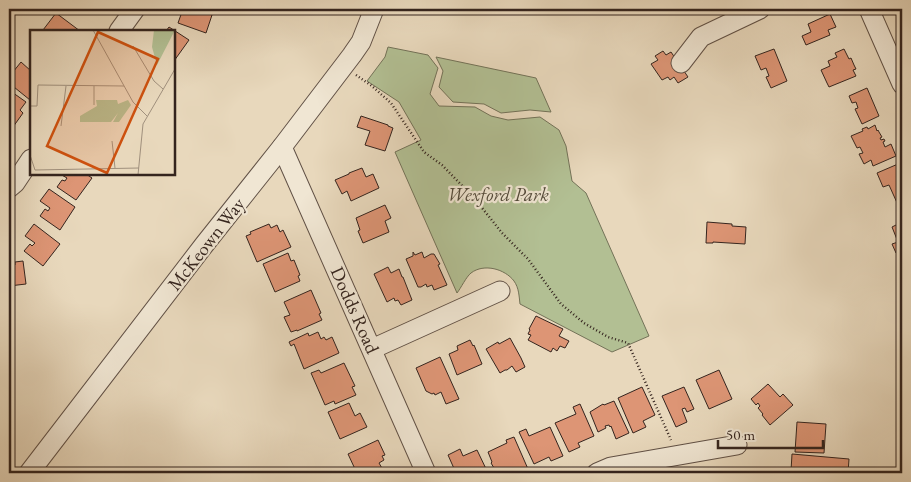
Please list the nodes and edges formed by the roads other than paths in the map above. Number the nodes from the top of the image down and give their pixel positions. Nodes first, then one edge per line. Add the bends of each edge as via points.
1 (135, 9) edge
2 (374, 9) edge
3 (760, 9) edge
4 (870, 9) edge
5 (120, 30) edge
6 (680, 63) dead end
7 (902, 84) edge
8 (282, 147) junction
9 (30, 160) edge
10 (9, 188) edge
11 (500, 291) dead end
12 (372, 349) junction
13 (737, 445) dead end
14 (29, 473) edge
15 (426, 473) edge
16 (597, 473) edge

1 - 5 street
2 - 8 street, McKeown Way via 361,42
3 - 6 street via 701,37
4 - 7 street
8 - 12 street, Dodds Road
8 - 14 street, McKeown Way
9 - 10 street
11 - 12 street
12 - 15 street, Dodds Road
13 - 16 street via 611,467

